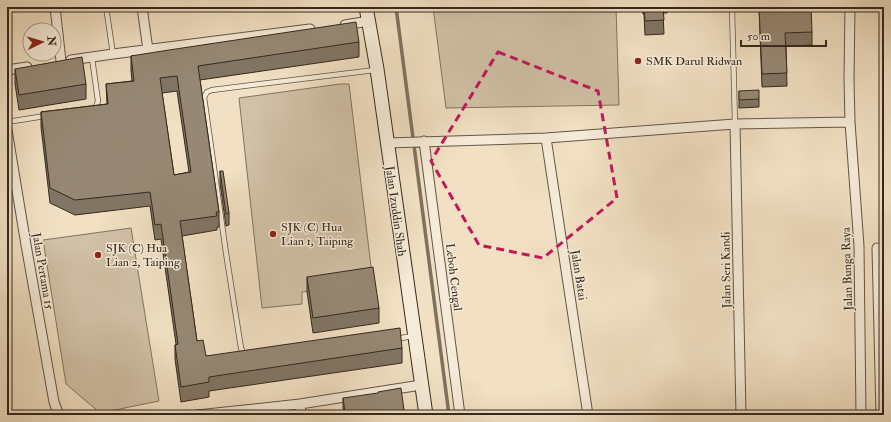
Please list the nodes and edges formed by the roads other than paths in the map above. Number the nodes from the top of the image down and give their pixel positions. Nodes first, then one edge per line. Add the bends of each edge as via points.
1 (22, 7) edge
2 (55, 7) edge
3 (106, 7) edge
4 (142, 7) edge
5 (366, 7) edge
6 (732, 7) edge
7 (850, 7) edge
8 (7, 9) edge
9 (369, 21) junction
10 (337, 26) edge
11 (322, 28) edge
12 (148, 50) junction
13 (113, 54) junction
14 (92, 58) junction
15 (38, 65) edge
16 (7, 70) edge
17 (377, 70) junction
18 (89, 110) edge
19 (52, 115) edge
20 (7, 122) edge
21 (850, 122) junction
22 (735, 124) junction
23 (7, 130) edge
24 (546, 138) junction
25 (422, 142) junction
26 (387, 143) junction
27 (877, 248) dead end
28 (414, 336) junction
29 (391, 340) edge
30 (882, 351) edge
31 (250, 358) edge
32 (421, 385) junction
33 (300, 404) junction
34 (60, 415) edge
35 (197, 415) edge
36 (302, 415) edge
37 (426, 415) edge
38 (460, 415) edge
39 (588, 415) edge
40 (741, 415) edge
41 (861, 415) edge
42 (881, 415) edge

1 - 8 lane
2 - 14 street via 58,62
3 - 13 lane
4 - 12 street
5 - 9 main road, Jalan Izuddin Shah
6 - 22 lane
7 - 21 street, Jalan Bunga Raya
9 - 10 street
9 - 17 main road, Jalan Izuddin Shah
11 - 12 street
12 - 13 street
13 - 14 street
14 - 18 lane via 98,101 96,107
15 - 16 street
17 - 26 main road, Jalan Izuddin Shah
17 - 31 lane via 212,90 204,97 241,348 243,354
19 - 20 lane
21 - 22 street
21 - 41 street, Jalan Bunga Raya via 859,246
22 - 24 street
22 - 40 street, Jalan Seri Kandi
23 - 34 street, Jalan Pertama 15 via 54,402
24 - 25 street
24 - 39 street, Jalan Batai
25 - 26 street
25 - 38 street, Leboh Cengal
26 - 28 main road, Jalan Izuddin Shah
27 - 30 street
28 - 29 lane
28 - 32 main road, Jalan Izuddin Shah
30 - 42 street
32 - 33 street
32 - 37 main road, Jalan Izuddin Shah
33 - 35 street
33 - 36 street

